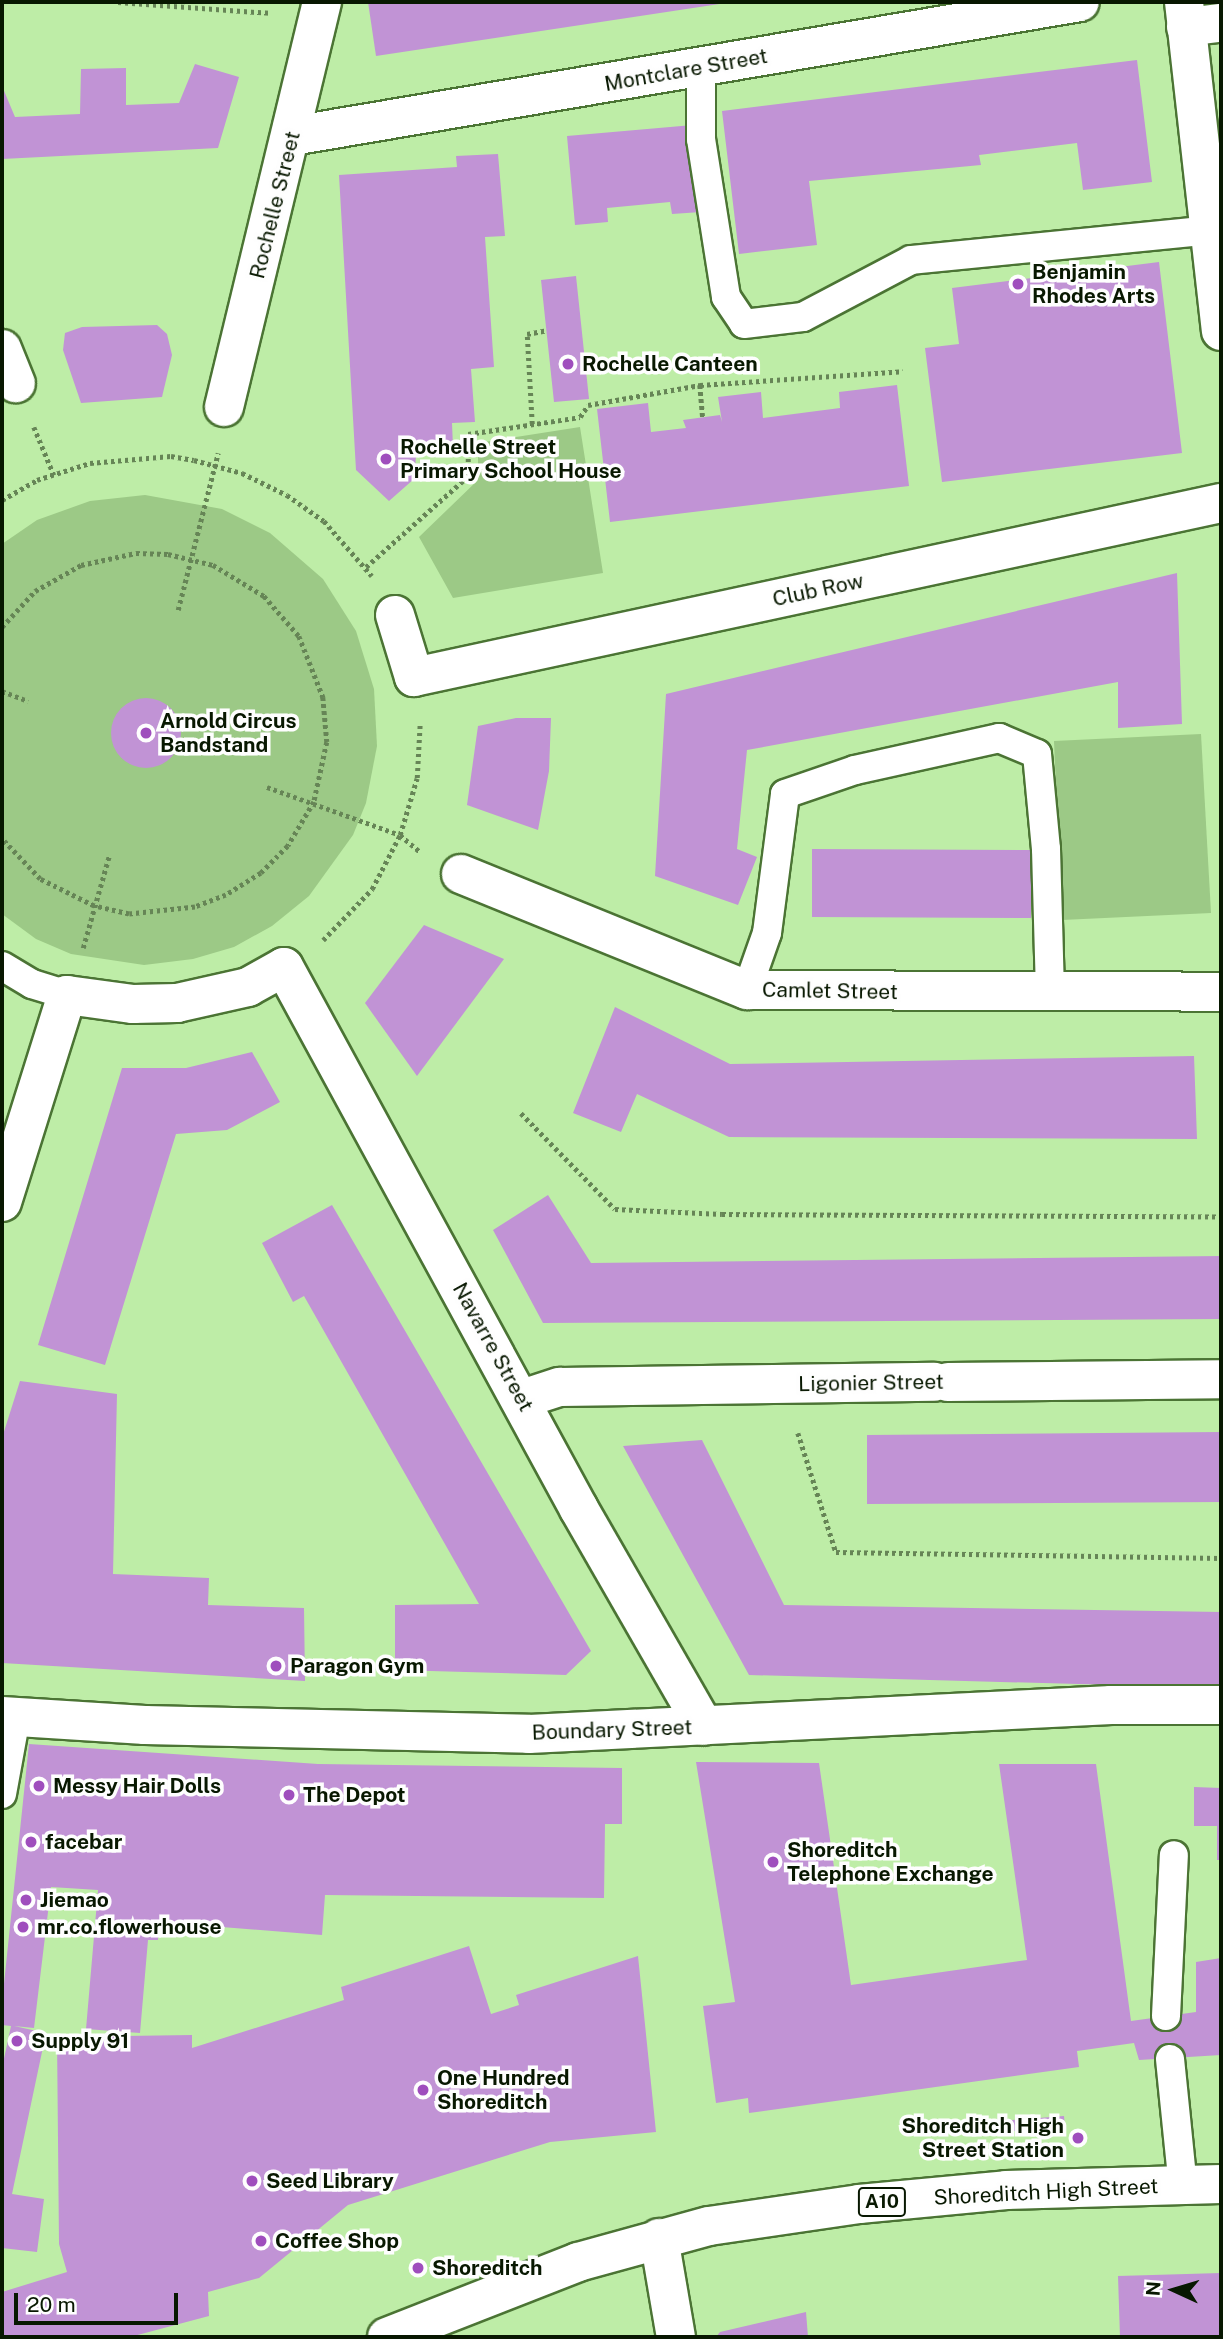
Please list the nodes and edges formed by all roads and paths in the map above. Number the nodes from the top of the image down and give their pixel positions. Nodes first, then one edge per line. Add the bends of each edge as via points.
1 (118, 2) edge
2 (322, 2) edge
3 (1080, 2) edge
4 (268, 13) dead end
5 (1197, 17) edge
6 (701, 68) junction
7 (292, 136) junction
8 (1210, 230) junction
9 (547, 330) dead end
10 (1221, 331) edge
11 (902, 371) dead end
12 (700, 385) junction
13 (224, 407) dead end
14 (703, 417) dead end
15 (532, 424) junction
16 (217, 466) junction
17 (2, 500) edge
18 (1221, 503) edge
19 (193, 559) junction
20 (366, 567) junction
21 (178, 610) dead end
22 (396, 615) joint
23 (2, 627) edge
24 (2, 691) edge
25 (28, 701) dead end
26 (417, 778) dead end
27 (267, 787) dead end
28 (314, 802) junction
29 (400, 835) junction
30 (2, 839) edge
31 (109, 856) dead end
32 (461, 874) dead end
33 (94, 906) junction
34 (315, 947) dead end
35 (82, 952) dead end
36 (2, 966) edge
37 (747, 990) junction
38 (1221, 992) edge
39 (1050, 993) junction
40 (67, 995) junction
41 (521, 1113) dead end
42 (2, 1202) edge
43 (1221, 1217) edge
44 (1221, 1379) edge
45 (783, 1384) junction
46 (522, 1399) junction
47 (1221, 1559) edge
48 (1221, 1705) edge
49 (9, 1716) edge
50 (704, 1726) junction
51 (2, 1794) edge
52 (1174, 1855) dead end
53 (1166, 2016) dead end
54 (1170, 2059) dead end
55 (1221, 2184) edge
56 (1183, 2186) junction
57 (659, 2238) junction
58 (387, 2337) edge
59 (676, 2337) edge

1 - 4 path
2 - 7 main road, Rochelle Street
3 - 6 main road, Montclare Street
5 - 8 main road
6 - 7 main road, Montclare Street
6 - 8 lane via 701,139 726,297 744,324 803,317 911,260
7 - 13 main road, Rochelle Street
8 - 10 main road
9 - 15 path via 527,334
11 - 12 path
12 - 14 path
12 - 15 path via 588,405 580,417
15 - 20 path via 468,434 468,476
16 - 17 path via 171,456 90,463 37,480
16 - 19 path
16 - 20 path via 287,495 324,521
18 - 22 main road, Club Row via 414,677
19 - 21 path
19 - 23 path via 135,553 80,565 35,591
19 - 28 path via 225,571 264,596 299,636 323,696 327,742
20 - 22 path
24 - 25 path
26 - 29 path
27 - 28 path
28 - 29 path
28 - 33 path via 288,846 261,873 226,895 165,913 129,914
29 - 34 path via 372,889
30 - 33 path via 40,879
31 - 33 path
32 - 37 main road, Camlet Street
33 - 35 path
36 - 40 lane via 32,984
37 - 39 main road, Camlet Street
37 - 39 lane via 767,933 785,794 855,770 999,738 1037,754 1046,849
38 - 39 main road, Camlet Street
40 - 42 main road
40 - 46 main road, Navarre Street via 133,1004 177,1003 248,987 284,967
41 - 43 path via 615,1209 722,1214
44 - 45 main road, Ligonier Street
45 - 46 main road, Ligonier Street via 560,1387
45 - 47 path via 836,1552
46 - 50 main road, Navarre Street via 579,1509
48 - 50 main road, Boundary Street via 1111,1705
49 - 50 main road, Boundary Street via 145,1725 529,1734
49 - 51 lane
52 - 53 lane
54 - 56 lane
55 - 56 main road, Shoreditch High Street / A10
56 - 57 main road, Shoreditch High Street / A10 via 1006,2190 899,2200 709,2226
57 - 58 main road, Shoreditch High Street / A10 via 554,2270
57 - 59 main road

